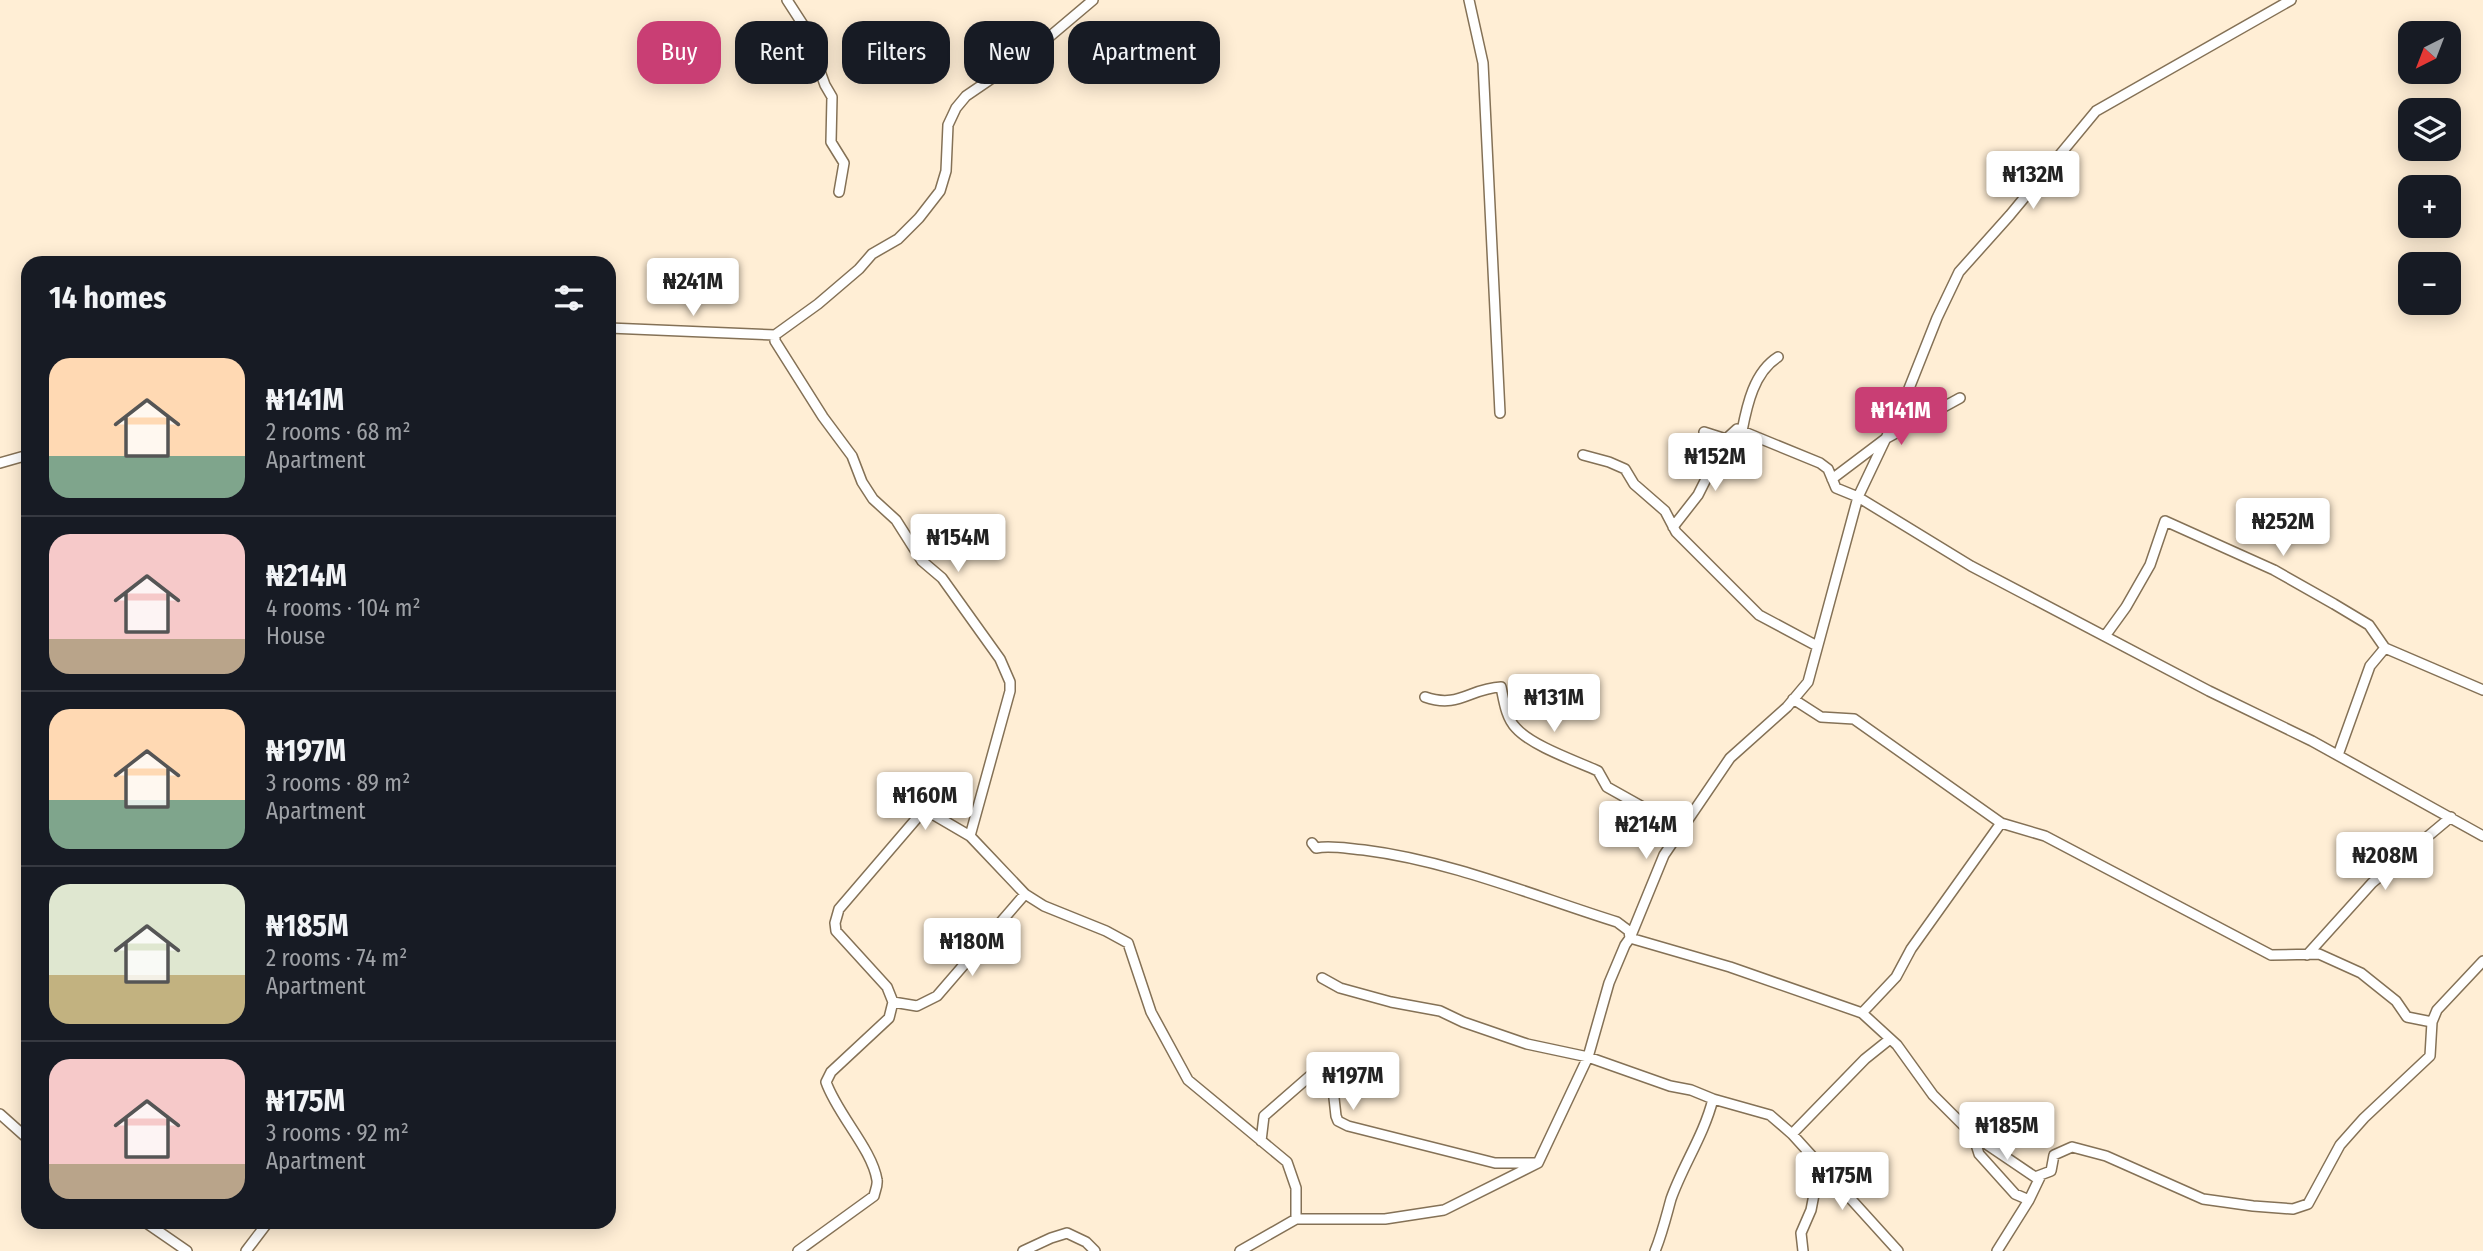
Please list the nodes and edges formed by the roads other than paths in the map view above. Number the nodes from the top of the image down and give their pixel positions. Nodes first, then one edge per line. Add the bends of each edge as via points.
1 (787, 0) edge
2 (1093, 0) edge
3 (1469, 0) edge
4 (2291, 0) edge
5 (839, 192) dead end
6 (616, 328) edge
7 (775, 335) junction
8 (1778, 357) dead end
9 (1960, 398) dead end
10 (1500, 413) dead end
11 (1742, 431) junction
12 (1704, 432) dead end
13 (1726, 439) junction
14 (1885, 439) junction
15 (1583, 455) dead end
16 (21, 457) edge
17 (0, 463) edge
18 (1832, 479) junction
19 (1858, 497) junction
20 (1674, 527) junction
21 (2105, 636) junction
22 (1817, 646) junction
23 (2385, 648) junction
24 (2483, 691) edge
25 (1425, 698) dead end
26 (1793, 699) junction
27 (2338, 755) junction
28 (2451, 817) junction
29 (2001, 823) junction
30 (1682, 829) junction
31 (970, 836) junction
32 (2483, 836) edge
33 (1312, 843) dead end
34 (1025, 894) junction
35 (1630, 938) junction
36 (2307, 955) junction
37 (2483, 961) edge
38 (1322, 978) dead end
39 (893, 1002) junction
40 (1862, 1013) junction
41 (2432, 1022) junction
42 (1890, 1039) junction
43 (1588, 1057) junction
44 (1713, 1099) junction
45 (0, 1114) edge
46 (21, 1133) edge
47 (1793, 1135) junction
48 (1973, 1136) junction
49 (1261, 1140) junction
50 (1809, 1153) junction
51 (1538, 1163) junction
52 (2041, 1175) junction
53 (2029, 1200) junction
54 (1296, 1219) junction
55 (156, 1229) edge
56 (263, 1229) edge
57 (187, 1251) edge
58 (246, 1251) edge
59 (798, 1251) edge
60 (1023, 1251) edge
61 (1095, 1251) edge
62 (1240, 1251) edge
63 (1655, 1251) edge
64 (1803, 1251) edge
65 (1898, 1251) edge
66 (1997, 1251) edge

1 - 5 street via 810,34 832,97 831,142 844,163
2 - 7 street via 1035,49 966,96 948,125 946,171 940,191 919,218
3 - 10 street via 1483,63
4 - 14 street via 2096,111 1959,272
6 - 7 street
7 - 31 street via 823,417 852,456 873,499 897,520 922,561 942,578 1000,659 1010,682
8 - 11 street via 1769,362 1756,384
9 - 14 street
11 - 13 street via 1737,429
11 - 18 street via 1820,463
12 - 13 street
13 - 20 street via 1698,495
14 - 18 street
14 - 19 street
15 - 20 street via 1625,469
16 - 17 street
18 - 19 street via 1836,488
19 - 21 street via 1971,566
19 - 22 street
20 - 22 street via 1759,615
21 - 23 street via 2150,565 2165,521 2274,570 2334,604 2369,625
21 - 27 street
22 - 26 street via 1808,682
23 - 24 street
23 - 27 street via 2370,666
25 - 30 street via 1451,702 1501,687 1514,727 1526,737 1598,771 1607,787
26 - 29 street via 1821,716 1854,719
26 - 30 street via 1730,758
27 - 28 street
28 - 32 street
28 - 36 street via 2372,883
29 - 36 street via 2045,836 2271,955
29 - 40 street via 1918,938 1896,977
30 - 35 street via 1664,855
31 - 34 street
31 - 39 street via 929,813 917,818 839,909 836,931 887,987
33 - 35 street via 1316,848 1381,852 1424,861 1530,892 1617,922 1629,931
34 - 39 street via 937,996 916,1006
34 - 49 street via 1128,943 1151,1012 1188,1080
35 - 40 street
35 - 43 street via 1609,983
36 - 41 street via 2319,954 2361,973 2396,1001 2407,1017
37 - 41 street via 2437,1010
38 - 43 street via 1340,988 1440,1011 1527,1044
39 - 59 street via 889,1018 826,1082 870,1160 877,1181 874,1196
40 - 42 street
41 - 52 street via 2430,1056 2340,1145 2308,1205 2293,1209 2203,1199 2106,1156 2073,1147 2054,1155 2051,1171
42 - 47 street
42 - 48 street via 1933,1095
43 - 44 street
43 - 51 street
44 - 47 street via 1770,1115
44 - 63 street
45 - 46 street
47 - 50 street
48 - 52 street via 2035,1177
48 - 53 street via 1979,1154 2015,1194
49 - 51 street via 1264,1116 1311,1075 1319,1074 1332,1080 1336,1116 1348,1126 1495,1163
49 - 54 street via 1287,1162 1294,1177
50 - 64 street via 1818,1174 1801,1233
50 - 65 street
51 - 54 street via 1444,1210 1385,1219
52 - 53 street
53 - 66 street
54 - 62 street
55 - 57 street
56 - 58 street
60 - 61 street via 1067,1233

